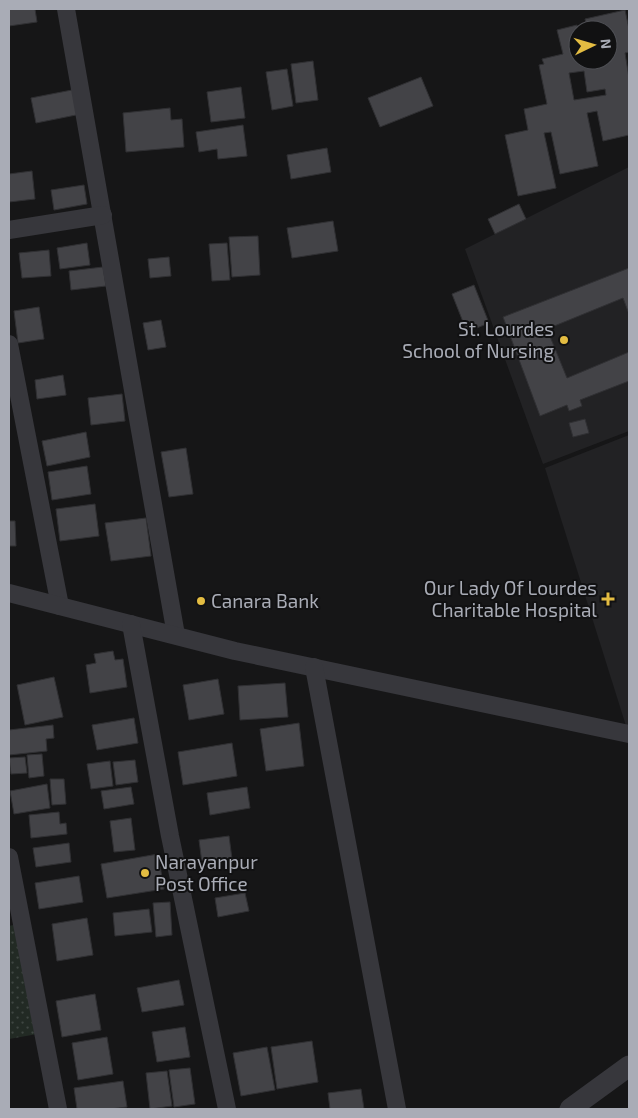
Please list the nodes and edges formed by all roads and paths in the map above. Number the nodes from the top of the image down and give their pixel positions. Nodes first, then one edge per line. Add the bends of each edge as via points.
1 (66, 9) edge
2 (103, 215) junction
3 (9, 230) edge
4 (9, 344) edge
5 (13, 388) edge
6 (9, 593) edge
7 (60, 606) junction
8 (132, 624) junction
9 (176, 635) junction
10 (314, 667) junction
11 (629, 734) edge
12 (9, 857) edge
13 (629, 1066) edge
14 (58, 1109) edge
15 (227, 1109) edge
16 (397, 1109) edge
17 (570, 1109) edge

1 - 2 street
2 - 3 street
2 - 9 street
4 - 5 street
5 - 7 street
6 - 7 street
7 - 8 street
8 - 9 street
8 - 15 street via 170,836
9 - 10 street
10 - 11 street
10 - 16 street
12 - 14 street
13 - 17 street

